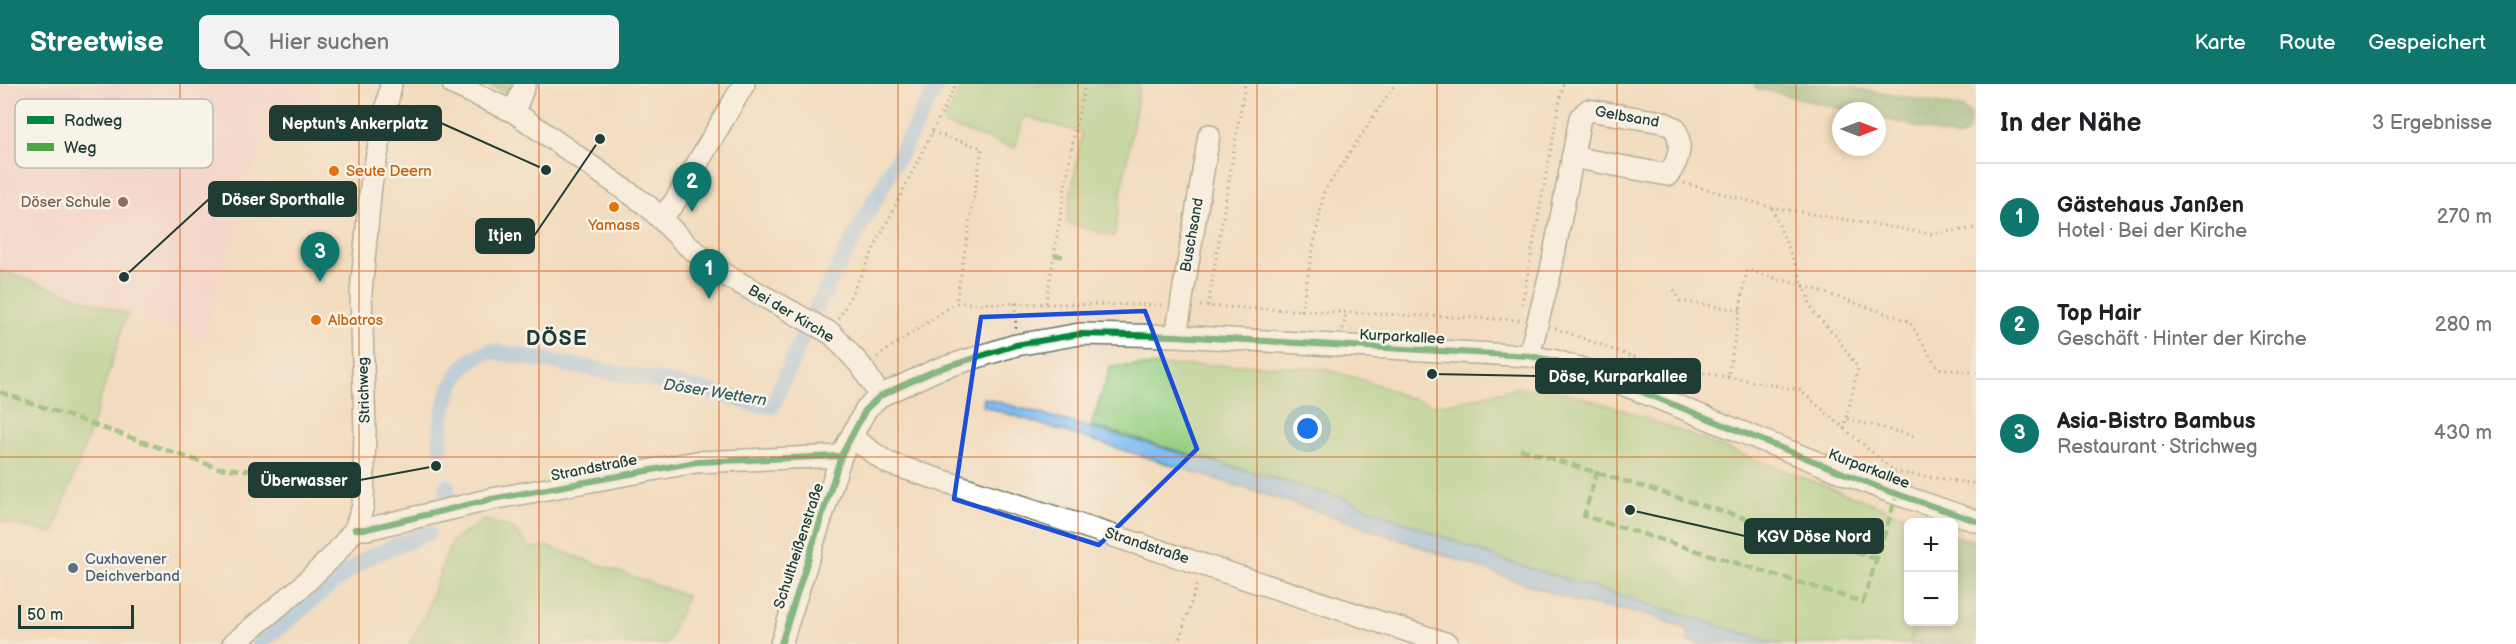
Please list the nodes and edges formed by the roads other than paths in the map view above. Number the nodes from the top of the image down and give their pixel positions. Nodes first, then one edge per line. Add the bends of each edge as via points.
1 (391, 84) edge
2 (453, 84) edge
3 (525, 84) edge
4 (744, 84) edge
5 (514, 112) junction
6 (1209, 135) dead end
7 (1572, 157) junction
8 (660, 218) junction
9 (1176, 336) junction
10 (1529, 356) junction
11 (880, 396) junction
12 (845, 447) junction
13 (1976, 521) edge
14 (355, 529) junction
15 (233, 644) edge
16 (781, 644) edge
17 (1448, 644) edge

1 - 14 street, Strichweg via 370,185 361,293 365,485
2 - 5 street, Bei der Kirche
3 - 5 street
4 - 8 street via 674,203
5 - 8 street, Bei der Kirche via 605,174
6 - 9 street, Buschsand
7 - 7 street, Gelbsand via 1580,118 1588,110 1662,122 1675,128 1680,138 1676,165 1668,175
7 - 10 street, Gelbsand via 1551,270
8 - 11 street, Bei der Kirche via 710,265 827,332 862,368
9 - 10 street, Kurparkallee
9 - 11 street, Kurparkallee via 1080,334 1016,345 936,370
10 - 13 street, Kurparkallee via 1595,373 1888,491
11 - 12 street, Kurparkallee via 866,409
12 - 14 street, Strandstraße via 696,462 492,499
12 - 16 street, Schultheißenstraße
12 - 17 street, Strandstraße via 858,442 888,463
14 - 15 street, Strichweg via 300,588

